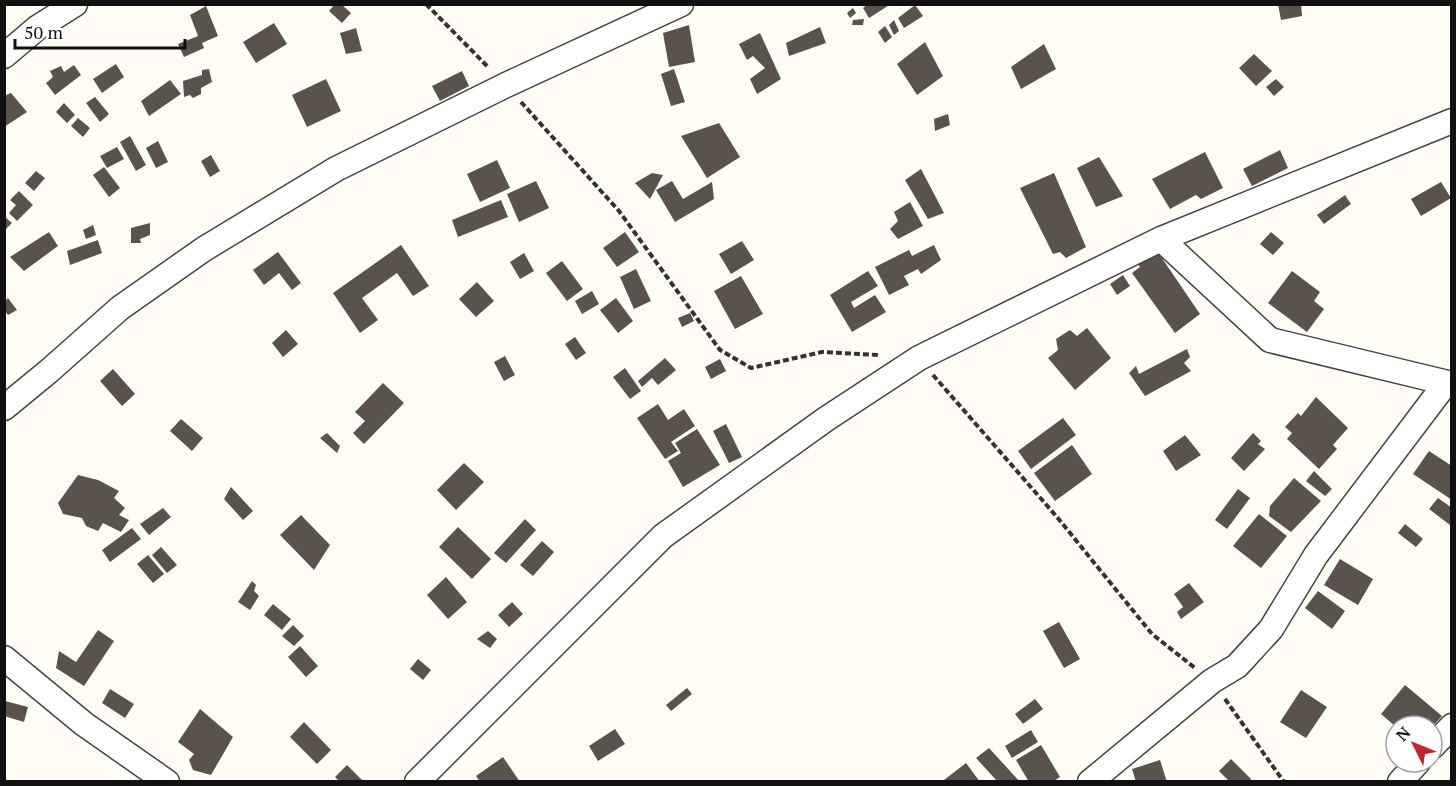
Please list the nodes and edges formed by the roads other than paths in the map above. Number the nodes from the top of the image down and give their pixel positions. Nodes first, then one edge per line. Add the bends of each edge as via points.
1 (75, 4) edge
2 (681, 4) edge
3 (4, 56) edge
4 (1452, 121) edge
5 (1161, 239) junction
6 (1449, 383) edge
7 (4, 408) edge
8 (4, 658) edge
9 (167, 782) edge
10 (417, 782) edge
11 (1090, 782) edge

1 - 3 street via 37,28
2 - 7 street via 336,169 204,249 120,308
4 - 5 street
5 - 6 street via 1270,340
5 - 10 street via 919,358 826,419 663,536
6 - 11 street via 1316,555 1271,629 1237,666 1212,681
8 - 9 street via 84,724

